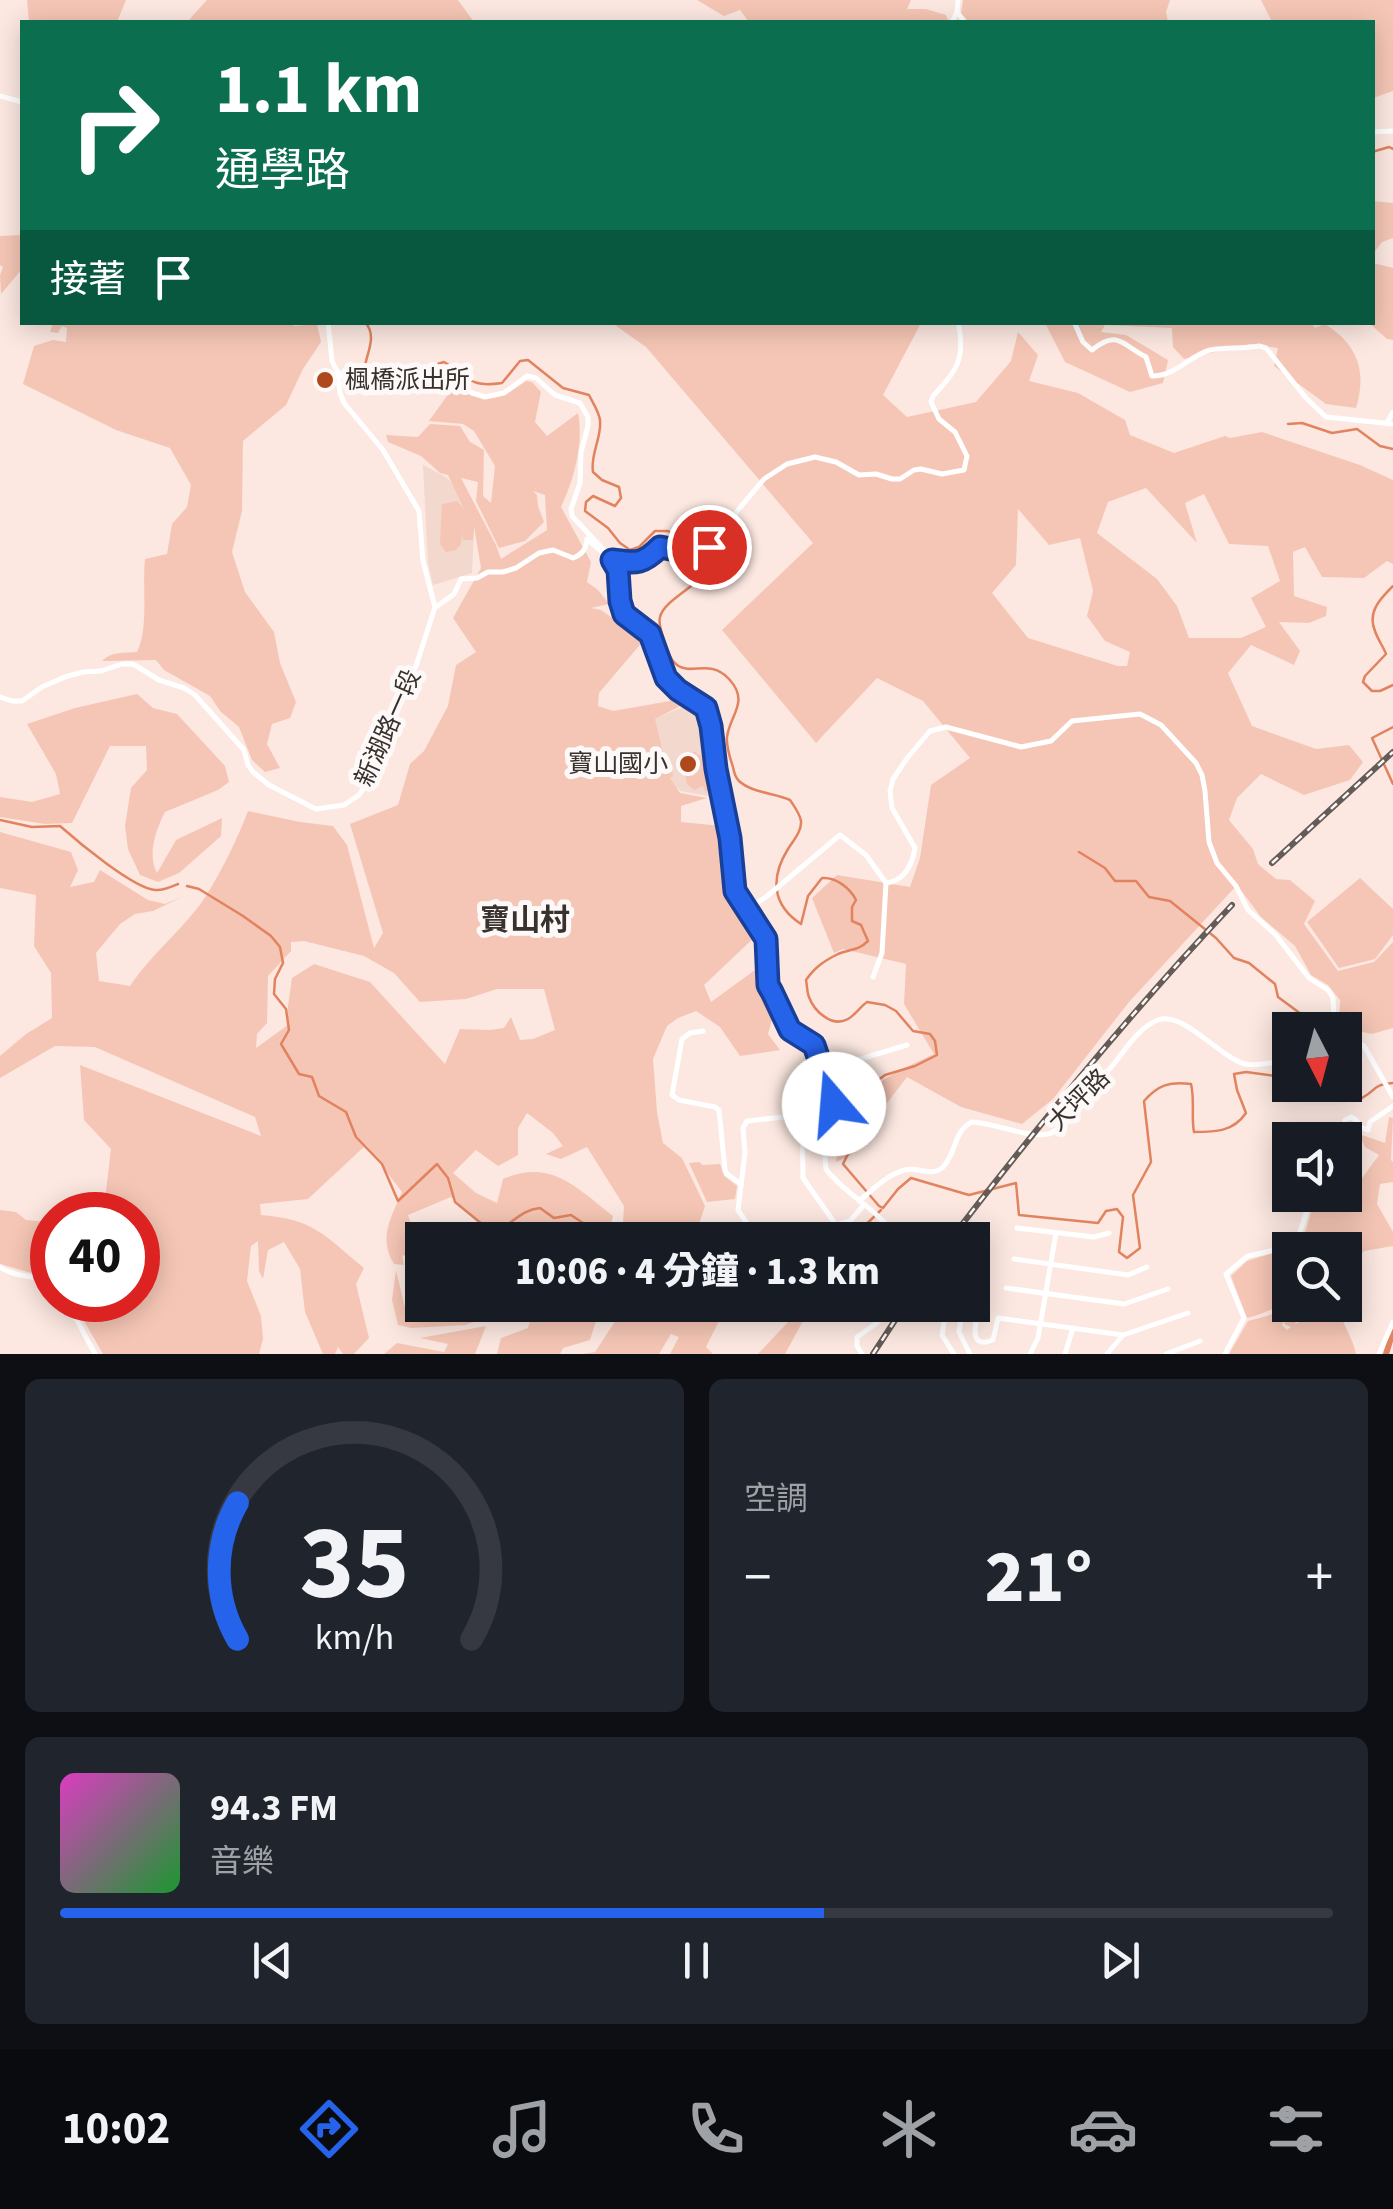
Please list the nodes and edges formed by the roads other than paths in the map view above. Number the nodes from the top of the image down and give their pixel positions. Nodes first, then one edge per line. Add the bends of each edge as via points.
1 (958, 0) edge
2 (957, 12) junction
3 (953, 20) edge
4 (963, 20) edge
5 (328, 325) edge
6 (958, 325) edge
7 (1076, 325) edge
8 (337, 371) junction
9 (1393, 412) edge
10 (1390, 423) edge
11 (612, 560) junction
12 (435, 608) junction
13 (0, 697) edge
14 (886, 883) junction
15 (747, 910) junction
16 (873, 978) dead end
17 (1334, 1012) edge
18 (703, 1031) dead end
19 (907, 1045) dead end
20 (1362, 1045) edge
21 (1272, 1062) edge
22 (824, 1070) junction
23 (1391, 1094) edge
24 (1393, 1106) edge
25 (1362, 1128) edge
26 (741, 1184) junction
27 (862, 1203) junction
28 (1307, 1212) edge
29 (746, 1222) edge
30 (834, 1222) edge
31 (846, 1222) edge
32 (885, 1222) edge
33 (1017, 1228) dead end
34 (1110, 1233) dead end
35 (1056, 1234) junction
36 (1014, 1259) dead end
37 (1050, 1263) junction
38 (0, 1267) edge
39 (1147, 1267) dead end
40 (30, 1277) edge
41 (1006, 1288) dead end
42 (1168, 1289) dead end
43 (1046, 1293) junction
44 (1188, 1313) dead end
45 (78, 1322) edge
46 (878, 1322) edge
47 (944, 1322) edge
48 (960, 1322) edge
49 (976, 1322) edge
50 (1393, 1322) edge
51 (1041, 1323) junction
52 (1073, 1328) junction
53 (1123, 1335) junction
54 (1200, 1341) dead end
55 (95, 1354) edge
56 (862, 1354) edge
57 (954, 1354) edge
58 (970, 1354) edge
59 (1030, 1354) edge
60 (1065, 1354) edge
61 (1107, 1354) edge
62 (1166, 1354) edge
63 (1225, 1354) edge
64 (1379, 1354) edge

1 - 2 street
2 - 3 street
2 - 4 street
5 - 8 street
6 - 11 street via 957,368 931,402 967,456 964,470 920,469 892,479 859,475 815,457 787,464 764,479 730,527 697,554 660,547 636,564
7 - 10 street via 1092,350 1113,338 1122,341 1146,358 1152,376 1206,351 1266,348 1326,417
8 - 11 street via 366,393 402,390 440,376 485,397 527,376 580,403 588,426 571,514
8 - 12 street via 344,403 384,450 419,511
9 - 10 street
11 - 12 street via 587,539 574,558 539,552 516,568 461,578 454,594
11 - 15 street via 624,614 650,634 666,678 709,715 735,891
12 - 13 street, 新湖路一段 via 374,773 353,800 331,808 308,806 262,781 239,744 192,693 133,664 65,677 22,702
14 - 15 street via 840,835
14 - 16 street via 882,952
14 - 17 street via 908,871 915,848 890,791 930,731 946,727 1022,748 1050,741 1072,721 1140,714 1196,763 1216,864 1248,910 1328,990
15 - 22 street via 766,939 768,985 790,1030 814,1045
18 - 26 street via 682,1039 672,1095 719,1110 725,1170
19 - 22 street
20 - 23 street
21 - 27 street, 大坪路 via 1243,1064 1179,1022 1159,1020 1076,1100 1052,1133 972,1122 938,1170 902,1170
22 - 27 street via 836,1118 825,1167
24 - 25 street
26 - 29 street via 738,1210
26 - 30 street via 744,1123 802,1115 803,1178
27 - 31 street
27 - 32 street
28 - 63 street via 1300,1235 1248,1256 1226,1274 1244,1318
33 - 35 street
34 - 35 street
35 - 37 street
36 - 37 street
37 - 39 street via 1128,1276
37 - 43 street
38 - 40 street
41 - 43 street
42 - 43 street via 1124,1304
43 - 51 street
44 - 53 street
45 - 55 street
46 - 56 street via 858,1336
47 - 57 street via 942,1334
48 - 58 street
49 - 51 street via 975,1338 987,1344 998,1318
50 - 64 street
51 - 52 street
51 - 59 street
52 - 53 street
52 - 60 street
53 - 61 street
54 - 62 street

